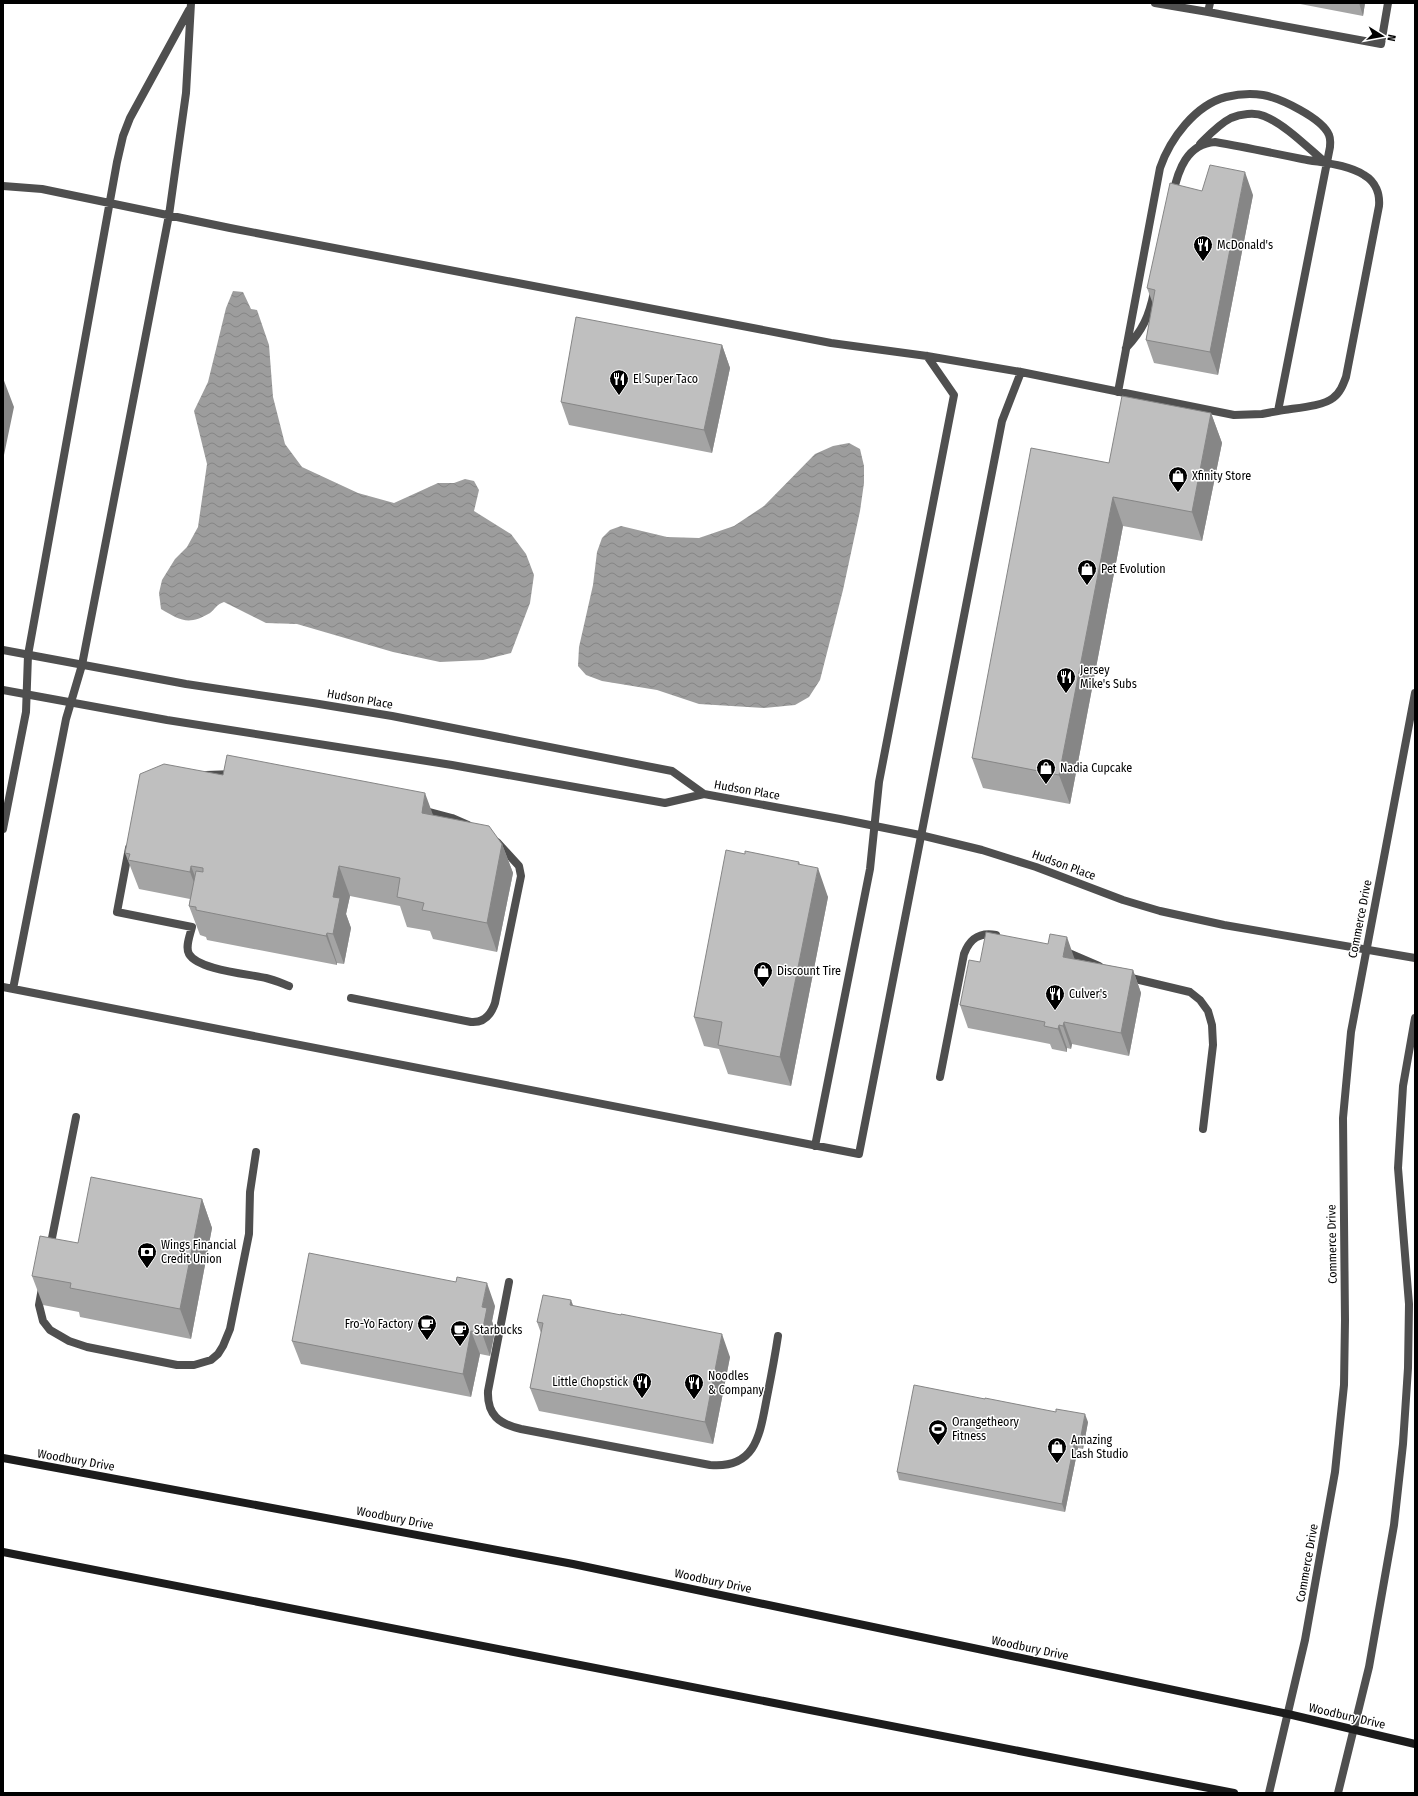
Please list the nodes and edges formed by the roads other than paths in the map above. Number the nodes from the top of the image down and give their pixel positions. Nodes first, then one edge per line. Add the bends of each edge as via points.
1 (1156, 3) edge
2 (1210, 3) edge
3 (1388, 3) edge
4 (191, 6) edge
5 (1208, 12) junction
6 (1194, 149) junction
7 (1327, 163) junction
8 (3, 186) edge
9 (110, 203) junction
10 (1171, 206) edge
11 (169, 215) junction
12 (1155, 284) edge
13 (1126, 348) junction
14 (927, 356) junction
15 (1021, 372) junction
16 (1118, 392) junction
17 (1278, 411) junction
18 (3, 650) edge
19 (28, 655) junction
20 (82, 665) junction
21 (3, 690) edge
22 (1415, 693) edge
23 (27, 694) junction
24 (71, 702) junction
25 (242, 775) edge
26 (199, 776) edge
27 (704, 794) junction
28 (417, 809) edge
29 (874, 826) junction
30 (473, 827) edge
31 (3, 829) edge
32 (920, 835) junction
33 (132, 837) edge
34 (492, 838) edge
35 (1005, 936) edge
36 (1054, 948) edge
37 (1366, 949) junction
38 (1415, 958) edge
39 (1105, 969) edge
40 (1118, 974) edge
41 (289, 986) dead end
42 (3, 988) edge
43 (13, 989) junction
44 (351, 998) dead end
45 (1415, 1018) edge
46 (940, 1078) dead end
47 (76, 1117) dead end
48 (1203, 1129) dead end
49 (815, 1146) junction
50 (256, 1152) dead end
51 (49, 1254) edge
52 (44, 1278) edge
53 (509, 1282) dead end
54 (778, 1336) dead end
55 (3, 1458) edge
56 (3, 1552) edge
57 (1288, 1714) junction
58 (1354, 1730) junction
59 (1415, 1744) edge
60 (1234, 1793) edge
61 (1269, 1793) edge
62 (1338, 1793) edge

1 - 5 street
2 - 5 street
3 - 5 street via 1381,44
4 - 9 street via 130,118 123,136
4 - 11 street via 186,93
6 - 7 street via 1215,142
6 - 7 street via 1231,118 1258,114 1284,129
6 - 10 street via 1180,167
7 - 13 street via 1331,141 1324,128 1293,107 1263,95 1240,94 1225,97 1209,104 1185,125 1174,138 1160,168
7 - 17 street
7 - 17 street via 1365,175 1380,197 1346,377 1342,388 1333,399
8 - 9 street via 42,189
9 - 11 street
9 - 19 street
11 - 14 street via 831,343
11 - 20 street
12 - 13 street via 1145,324 1139,335
13 - 16 street
14 - 15 street
14 - 29 street via 954,395 879,782
15 - 16 street
15 - 32 street via 1002,421
16 - 17 street via 1234,415
18 - 19 street, Hudson Place
19 - 20 street, Hudson Place
19 - 23 street
20 - 24 street
20 - 27 street, Hudson Place via 392,716 672,771
21 - 23 street, Hudson Place
22 - 37 street, Commerce Drive
23 - 24 street, Hudson Place
23 - 31 street via 26,712
24 - 27 street, Hudson Place via 665,803
24 - 43 street
25 - 26 street via 223,773
27 - 29 street, Hudson Place
28 - 30 street via 452,818
29 - 32 street, Hudson Place
29 - 49 street via 870,869
32 - 37 street, Hudson Place via 1000,856 1160,911
32 - 49 street via 859,1154
33 - 41 street via 117,912 192,927 188,951 196,961
34 - 44 street via 519,866 521,876 495,1003 489,1016 479,1022 471,1022
35 - 46 street via 984,934 971,940 967,946
36 - 39 street
37 - 38 street, Hudson Place
37 - 57 street, Commerce Drive via 1351,1032 1343,1118 1344,1385 1335,1472 1316,1587
40 - 48 street via 1190,992 1208,1011 1212,1019 1213,1034
42 - 43 street
43 - 49 street
45 - 58 street via 1403,1086 1398,1168 1409,1304 1403,1444 1394,1525 1369,1667
47 - 51 street
50 - 52 street via 250,1192 249,1234 230,1329 223,1346 211,1360 194,1365 176,1365 87,1347 63,1339 46,1326 41,1317 40,1300
53 - 54 street via 488,1391 488,1403 499,1420 521,1429 710,1465 724,1466 735,1463 750,1451 759,1434
55 - 57 main road, Woodbury Drive via 573,1564
56 - 60 main road
57 - 58 main road, Woodbury Drive
57 - 61 street, Commerce Drive
58 - 59 main road, Woodbury Drive
58 - 62 street

